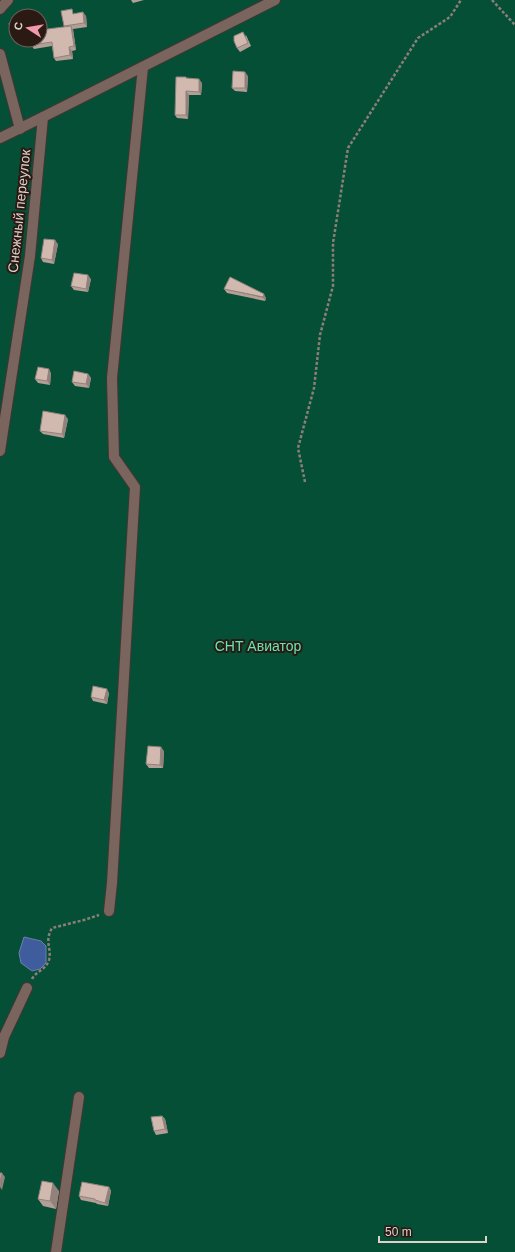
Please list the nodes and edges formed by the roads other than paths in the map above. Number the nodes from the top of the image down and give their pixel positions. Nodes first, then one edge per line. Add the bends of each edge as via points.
1 (8, 0) edge
2 (275, 0) edge
3 (0, 9) edge
4 (0, 54) edge
5 (143, 67) junction
6 (43, 117) junction
7 (20, 129) junction
8 (0, 138) edge
9 (0, 451) edge
10 (109, 911) road end
11 (27, 988) road end
12 (0, 1053) edge
13 (79, 1097) dead end
14 (56, 1252) edge

1 - 3 lane
2 - 5 lane
4 - 7 lane
5 - 6 lane
5 - 10 lane via 112,378 114,457 135,487
6 - 7 lane
6 - 9 lane, Снежный переулок via 30,256
7 - 8 lane
11 - 12 lane via 4,1037
13 - 14 lane

